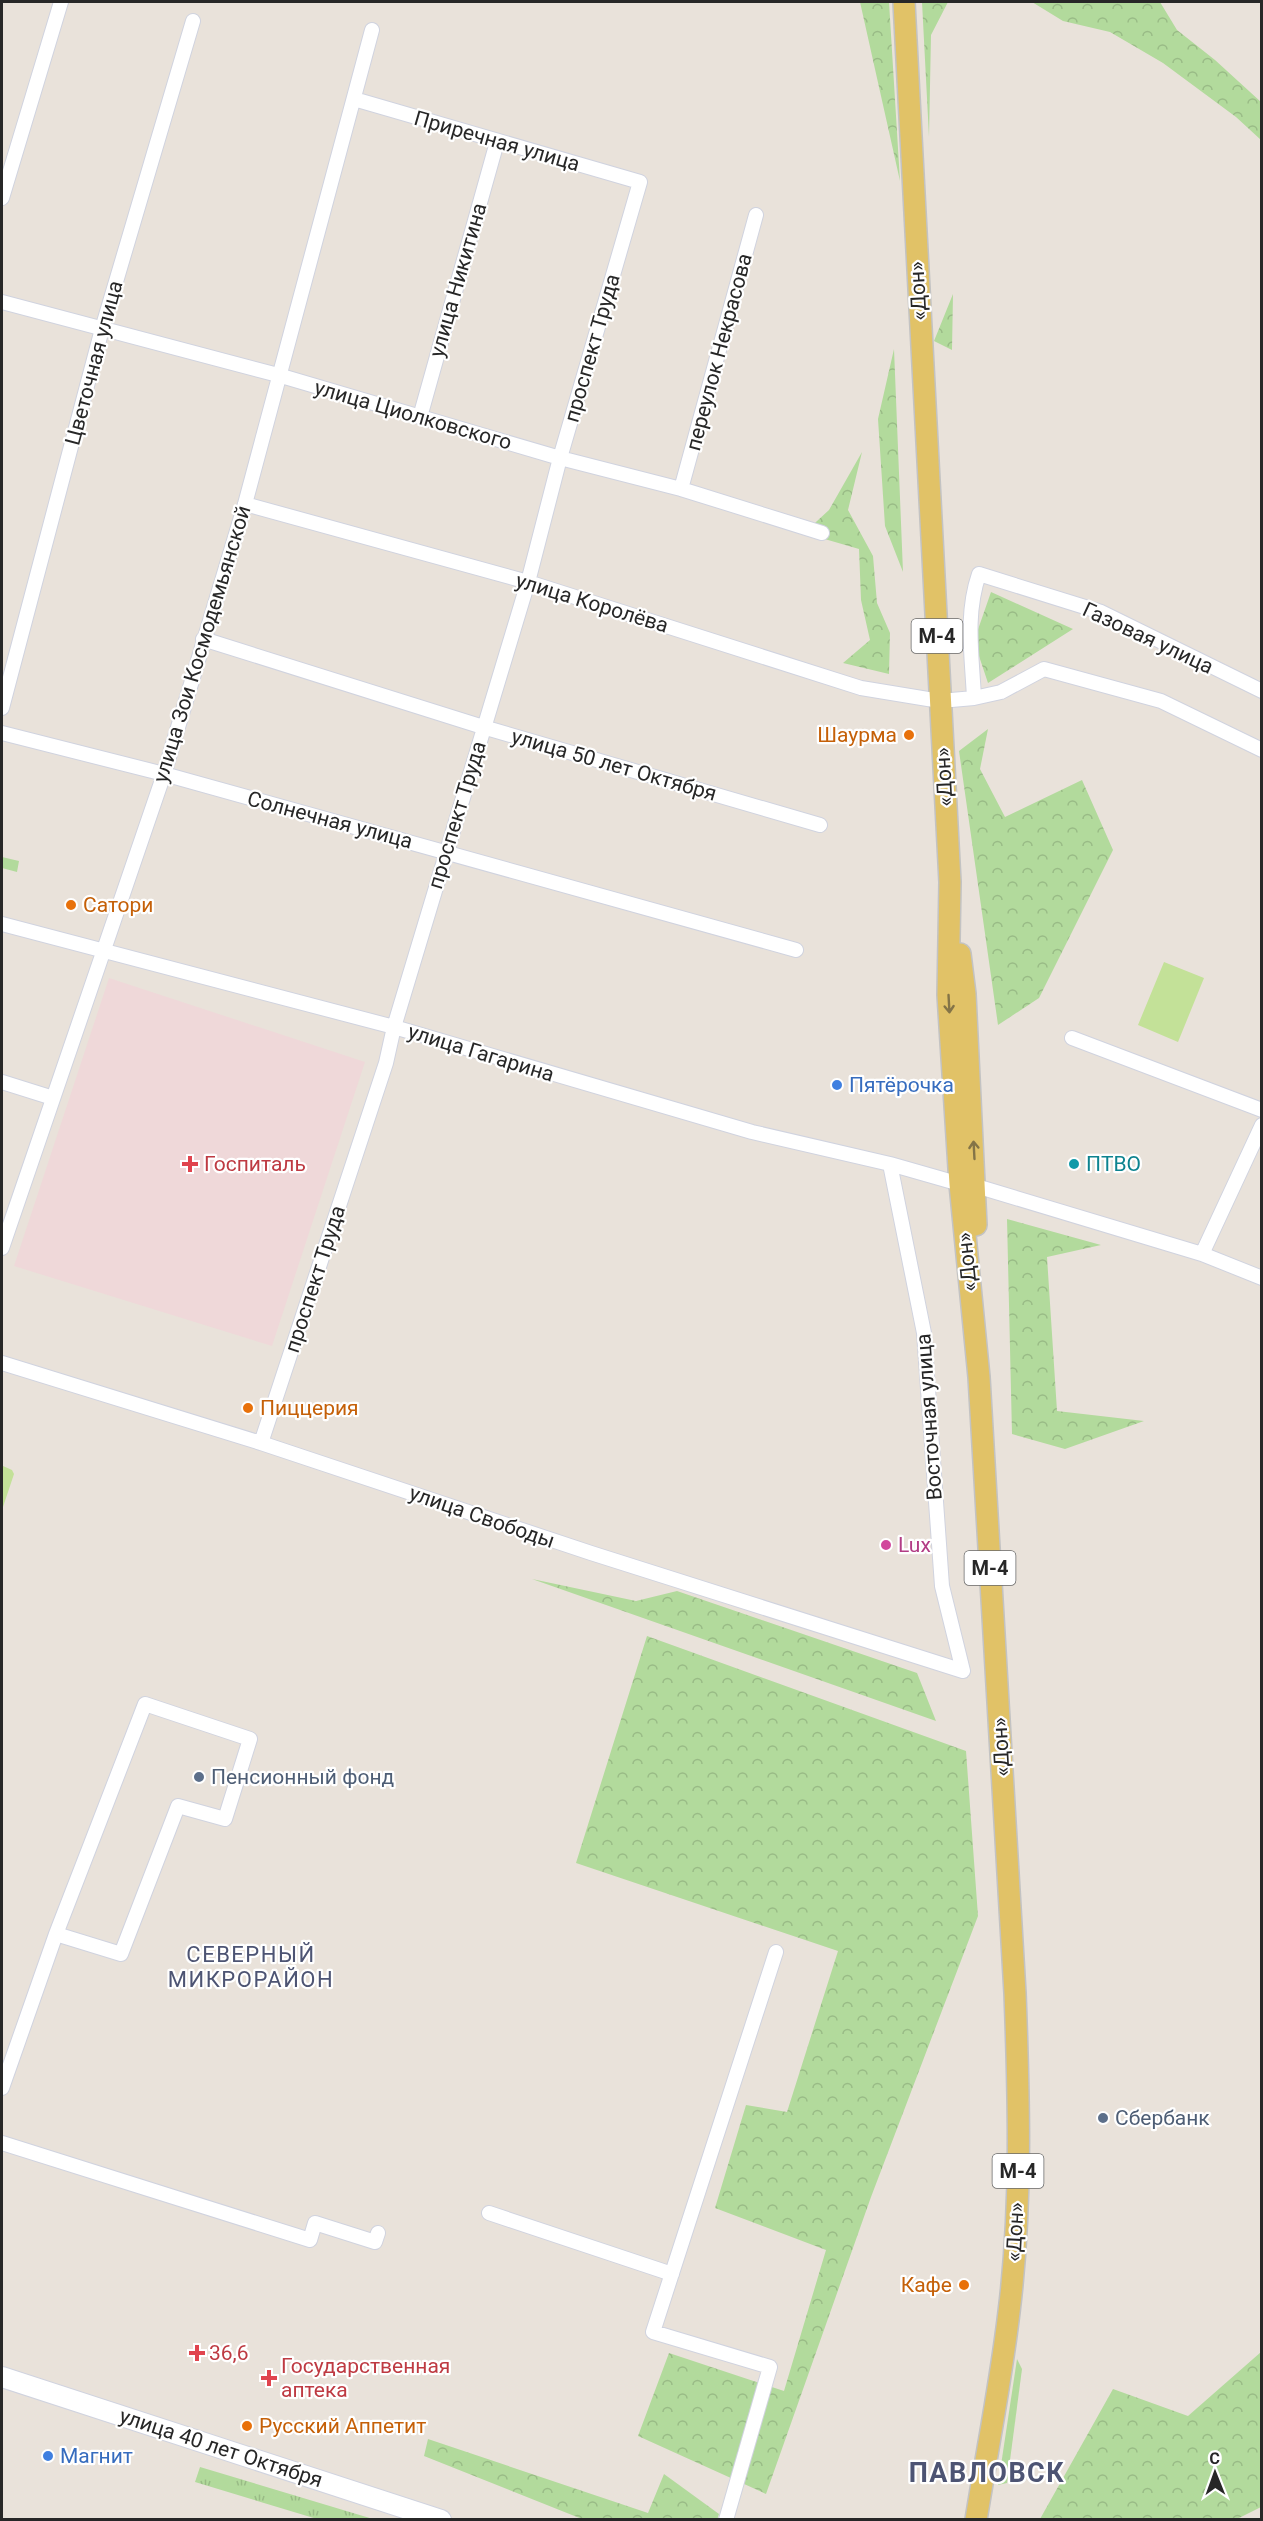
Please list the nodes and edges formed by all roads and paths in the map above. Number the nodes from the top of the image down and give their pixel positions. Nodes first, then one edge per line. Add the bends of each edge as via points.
1 (61, 2) edge
2 (904, 2) edge
3 (193, 21) dead end
4 (372, 30) dead end
5 (354, 99) junction
6 (497, 142) junction
7 (640, 182) joint
8 (2, 198) edge
9 (756, 215) dead end
10 (2, 302) edge
11 (102, 329) junction
12 (278, 375) junction
13 (420, 417) junction
14 (560, 458) junction
15 (681, 489) junction
16 (245, 504) junction
17 (822, 533) dead end
18 (528, 582) junction
19 (203, 639) junction
20 (1262, 691) edge
21 (974, 698) junction
22 (940, 701) junction
23 (2, 708) edge
24 (483, 727) junction
25 (2, 733) edge
26 (1262, 750) edge
27 (164, 774) junction
28 (820, 825) dead end
29 (446, 852) junction
30 (2, 924) edge
31 (103, 950) junction
32 (796, 950) dead end
33 (394, 1027) junction
34 (1072, 1038) dead end
35 (2, 1082) edge
36 (53, 1098) junction
37 (1262, 1110) edge
38 (1262, 1125) edge
39 (890, 1164) junction
40 (968, 1185) junction
41 (2, 1248) edge
42 (1202, 1254) junction
43 (1262, 1278) edge
44 (2, 1363) edge
45 (261, 1443) junction
46 (963, 1671) joint
47 (56, 1934) junction
48 (776, 1952) dead end
49 (2, 2088) edge
50 (2, 2143) edge
51 (489, 2213) dead end
52 (378, 2233) dead end
53 (672, 2274) junction
54 (2, 2377) edge
55 (414, 2515) edge
56 (441, 2520) edge
57 (726, 2520) edge
58 (976, 2520) edge

1 - 8 street
2 - 22 main road, «Дон» / М-4
3 - 11 street, Цветочная улица
4 - 5 street, улица Зои Космодемьянской
5 - 6 street, Приречная улица
5 - 12 street, улица Зои Космодемьянской
6 - 7 street, Приречная улица
6 - 13 street, улица Никитина
7 - 14 street, проспект Труда
9 - 15 street, переулок Некрасова
10 - 11 street, улица Циолковского
11 - 12 street, улица Циолковского
11 - 23 street, Цветочная улица
12 - 13 street, улица Циолковского
12 - 16 street, улица Зои Космодемьянской
13 - 14 street, улица Циолковского
14 - 15 street, улица Циолковского
14 - 18 street, проспект Труда
15 - 17 street, улица Циолковского
16 - 18 street, улица Королёва
16 - 19 street, улица Зои Космодемьянской
18 - 22 street, улица Королёва via 861,688
18 - 24 street, проспект Труда
19 - 24 street, улица 50 лет Октября
19 - 27 street, улица Зои Космодемьянской
20 - 21 street, Газовая улица via 1101,612 979,574 970,612
21 - 22 street
21 - 26 street via 1001,692 1044,669 1161,701
22 - 40 main road, «Дон» / М-4 via 950,882 965,994
24 - 28 street, улица 50 лет Октября
24 - 29 street, проспект Труда
25 - 27 street, Солнечная улица
27 - 29 street, Солнечная улица
27 - 31 street, улица Зои Космодемьянской
29 - 32 street, Солнечная улица
29 - 33 street, проспект Труда
30 - 31 street, улица Гагарина
31 - 33 street, улица Гагарина
31 - 36 street, улица Зои Космодемьянской
33 - 39 street, улица Гагарина via 752,1132
33 - 45 street, проспект Труда
34 - 37 street
35 - 36 street
36 - 41 street, улица Зои Космодемьянской
38 - 42 street
39 - 40 street, улица Гагарина
39 - 46 street, Восточная улица via 924,1333 942,1586
40 - 42 street, улица Гагарина
40 - 58 main road, «Дон» / М-4 via 1018,2094 1018,2169 1009,2313
42 - 43 street, улица Гагарина
44 - 45 street, улица Свободы
45 - 46 street, улица Свободы
47 - 47 street via 145,1704 250,1739 225,1819 178,1806 121,1954
47 - 49 street
48 - 53 street
50 - 52 street via 310,2240 315,2223 375,2242
51 - 53 street
53 - 57 street via 653,2332 770,2367
54 - 55 street, улица 40 лет Октября
55 - 56 street, улица 40 лет Октября

